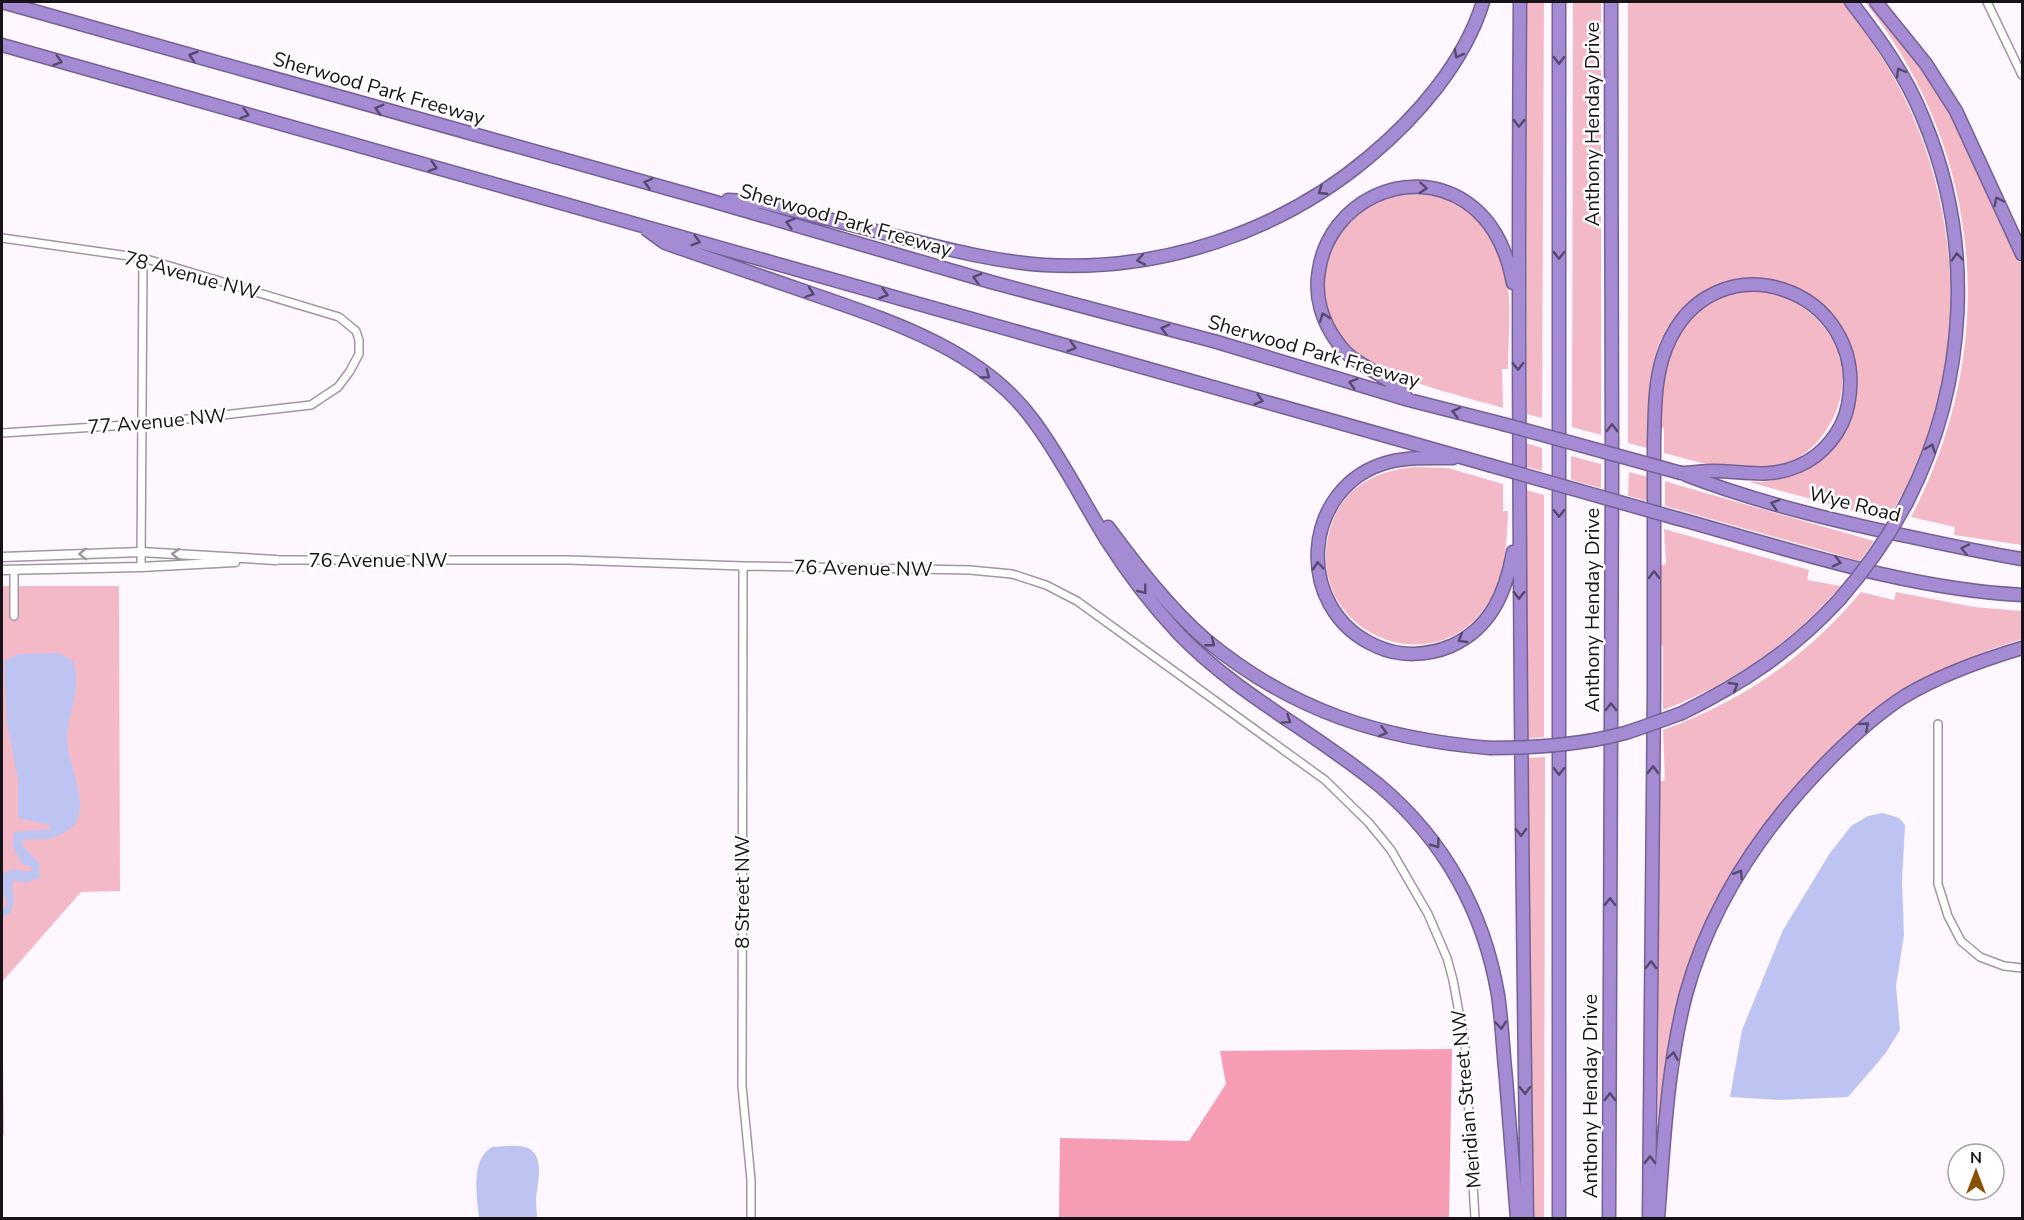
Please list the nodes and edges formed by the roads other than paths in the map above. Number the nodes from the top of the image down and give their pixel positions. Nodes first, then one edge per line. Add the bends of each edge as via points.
1 (2, 2) edge
2 (8, 2) edge
3 (1483, 2) edge
4 (1520, 2) edge
5 (1559, 2) edge
6 (1611, 2) edge
7 (1851, 2) edge
8 (1876, 2) edge
9 (1987, 2) edge
10 (21, 8) junction
11 (2, 45) edge
12 (2022, 75) edge
13 (705, 199) junction
14 (640, 225) junction
15 (2, 238) edge
16 (2022, 254) edge
17 (143, 258) junction
18 (1518, 307) junction
19 (1409, 399) junction
20 (311, 405) joint
21 (143, 424) junction
22 (2, 433) edge
23 (1464, 457) junction
24 (1066, 470) junction
25 (1681, 473) junction
26 (1519, 537) junction
27 (141, 552) junction
28 (2, 556) edge
29 (2022, 559) edge
30 (276, 560) junction
31 (743, 566) junction
32 (141, 567) junction
33 (2, 570) edge
34 (14, 570) junction
35 (2022, 595) edge
36 (14, 616) dead end
37 (2022, 648) edge
38 (1938, 724) dead end
39 (1369, 824) joint
40 (2022, 968) edge
41 (751, 1218) edge
42 (1475, 1218) edge
43 (1517, 1218) edge
44 (1527, 1218) edge
45 (1559, 1218) edge
46 (1609, 1218) edge
47 (1649, 1218) edge
48 (1658, 1218) edge

1 - 10 highway, Sherwood Park Freeway
2 - 10 highway
3 -> 13 highway via 1455,60 1390,140 1287,213 1195,249 1094,266 1043,265 987,258 761,202
4 -> 18 highway
5 -> 45 highway, Anthony Henday Drive
46 -> 6 highway, Anthony Henday Drive
24 -> 7 highway, bridge via 1119,543 1171,605 1206,639 1298,700 1352,722 1420,740 1490,748 1533,748 1625,733 1682,713 1730,689 1779,656 1820,621 1872,560 1894,527 1931,449 1953,364 1958,319 1955,234 1935,148 1905,80
16 -> 8 highway via 1956,111 1926,64
9 - 12 street
13 -> 10 highway, Sherwood Park Freeway
11 -> 14 highway
19 -> 13 highway, Sherwood Park Freeway
14 -> 23 highway
14 -> 24 highway via 665,243 880,318 952,352 1012,396 1032,417
15 - 17 street, 78 Avenue NW
17 - 20 street, 78 Avenue NW via 344,320 356,331 359,354 338,387
17 - 21 street
19 -> 18 highway via 1388,380 1349,356 1323,318 1317,276 1320,258 1347,214 1374,196 1409,187 1431,188 1466,202 1494,230 1502,244
18 -> 26 highway
25 -> 19 highway, Sherwood Park Freeway, bridge
20 - 21 street, 77 Avenue NW
21 - 22 street, 77 Avenue NW
21 - 27 street
26 -> 23 highway via 1506,584 1493,611 1458,642 1430,653 1404,654 1363,640 1339,620 1327,603 1317,551 1326,516 1344,490 1372,468 1390,462
23 -> 35 highway, bridge via 1853,567 1904,579
24 -> 43 highway via 1122,562 1175,629 1232,682 1381,788 1426,832 1453,870 1476,915 1498,995
29 -> 25 highway, Wye Road via 1826,517
47 -> 25 highway via 1654,442 1659,373 1675,329 1699,302 1718,291 1755,284 1782,288 1806,299 1827,319 1845,350 1850,370 1846,412 1837,434 1821,452 1799,466 1770,474
26 -> 44 highway
27 -> 28 street, 76 Avenue NW
30 -> 27 street, 76 Avenue NW
27 - 32 street
30 - 31 street, 76 Avenue NW via 569,560
30 - 32 street, 76 Avenue NW
31 - 39 street, 76 Avenue NW via 994,571 1046,585 1077,601 1305,764
31 - 41 street, 8 Street NW via 742,1086
32 - 34 street, 76 Avenue NW
33 - 34 street, 76 Avenue NW
34 - 36 street
48 -> 37 highway via 1668,1086 1687,992 1713,921 1745,864 1796,794 1875,717 1935,680
38 - 40 street via 1938,884 1948,915 1961,941 1980,957
39 - 42 street, Meridian Street NW via 1391,850 1420,899 1439,936 1453,980 1465,1045

